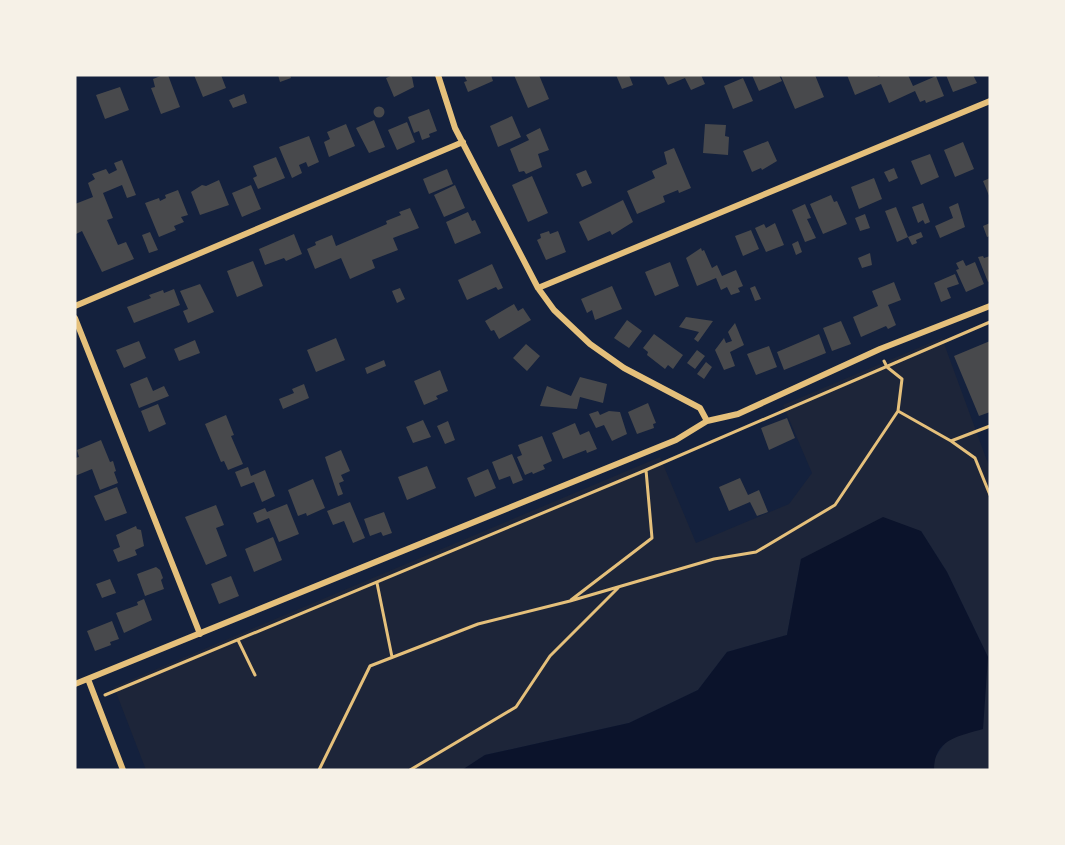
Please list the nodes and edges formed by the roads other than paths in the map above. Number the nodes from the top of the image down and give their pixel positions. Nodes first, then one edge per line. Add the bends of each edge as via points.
1 (438, 75) edge
2 (990, 101) edge
3 (463, 142) junction
4 (538, 288) junction
5 (75, 306) edge
6 (990, 306) edge
7 (75, 318) edge
8 (707, 421) junction
9 (200, 634) junction
10 (88, 679) junction
11 (75, 684) edge
12 (123, 770) edge

1 - 3 street
2 - 4 street
3 - 4 street
3 - 5 street
4 - 8 street via 554,310 590,344 624,368 700,408
6 - 8 street via 880,349 738,414
7 - 9 street
8 - 9 street via 676,440
9 - 10 street
10 - 11 street
10 - 12 street

